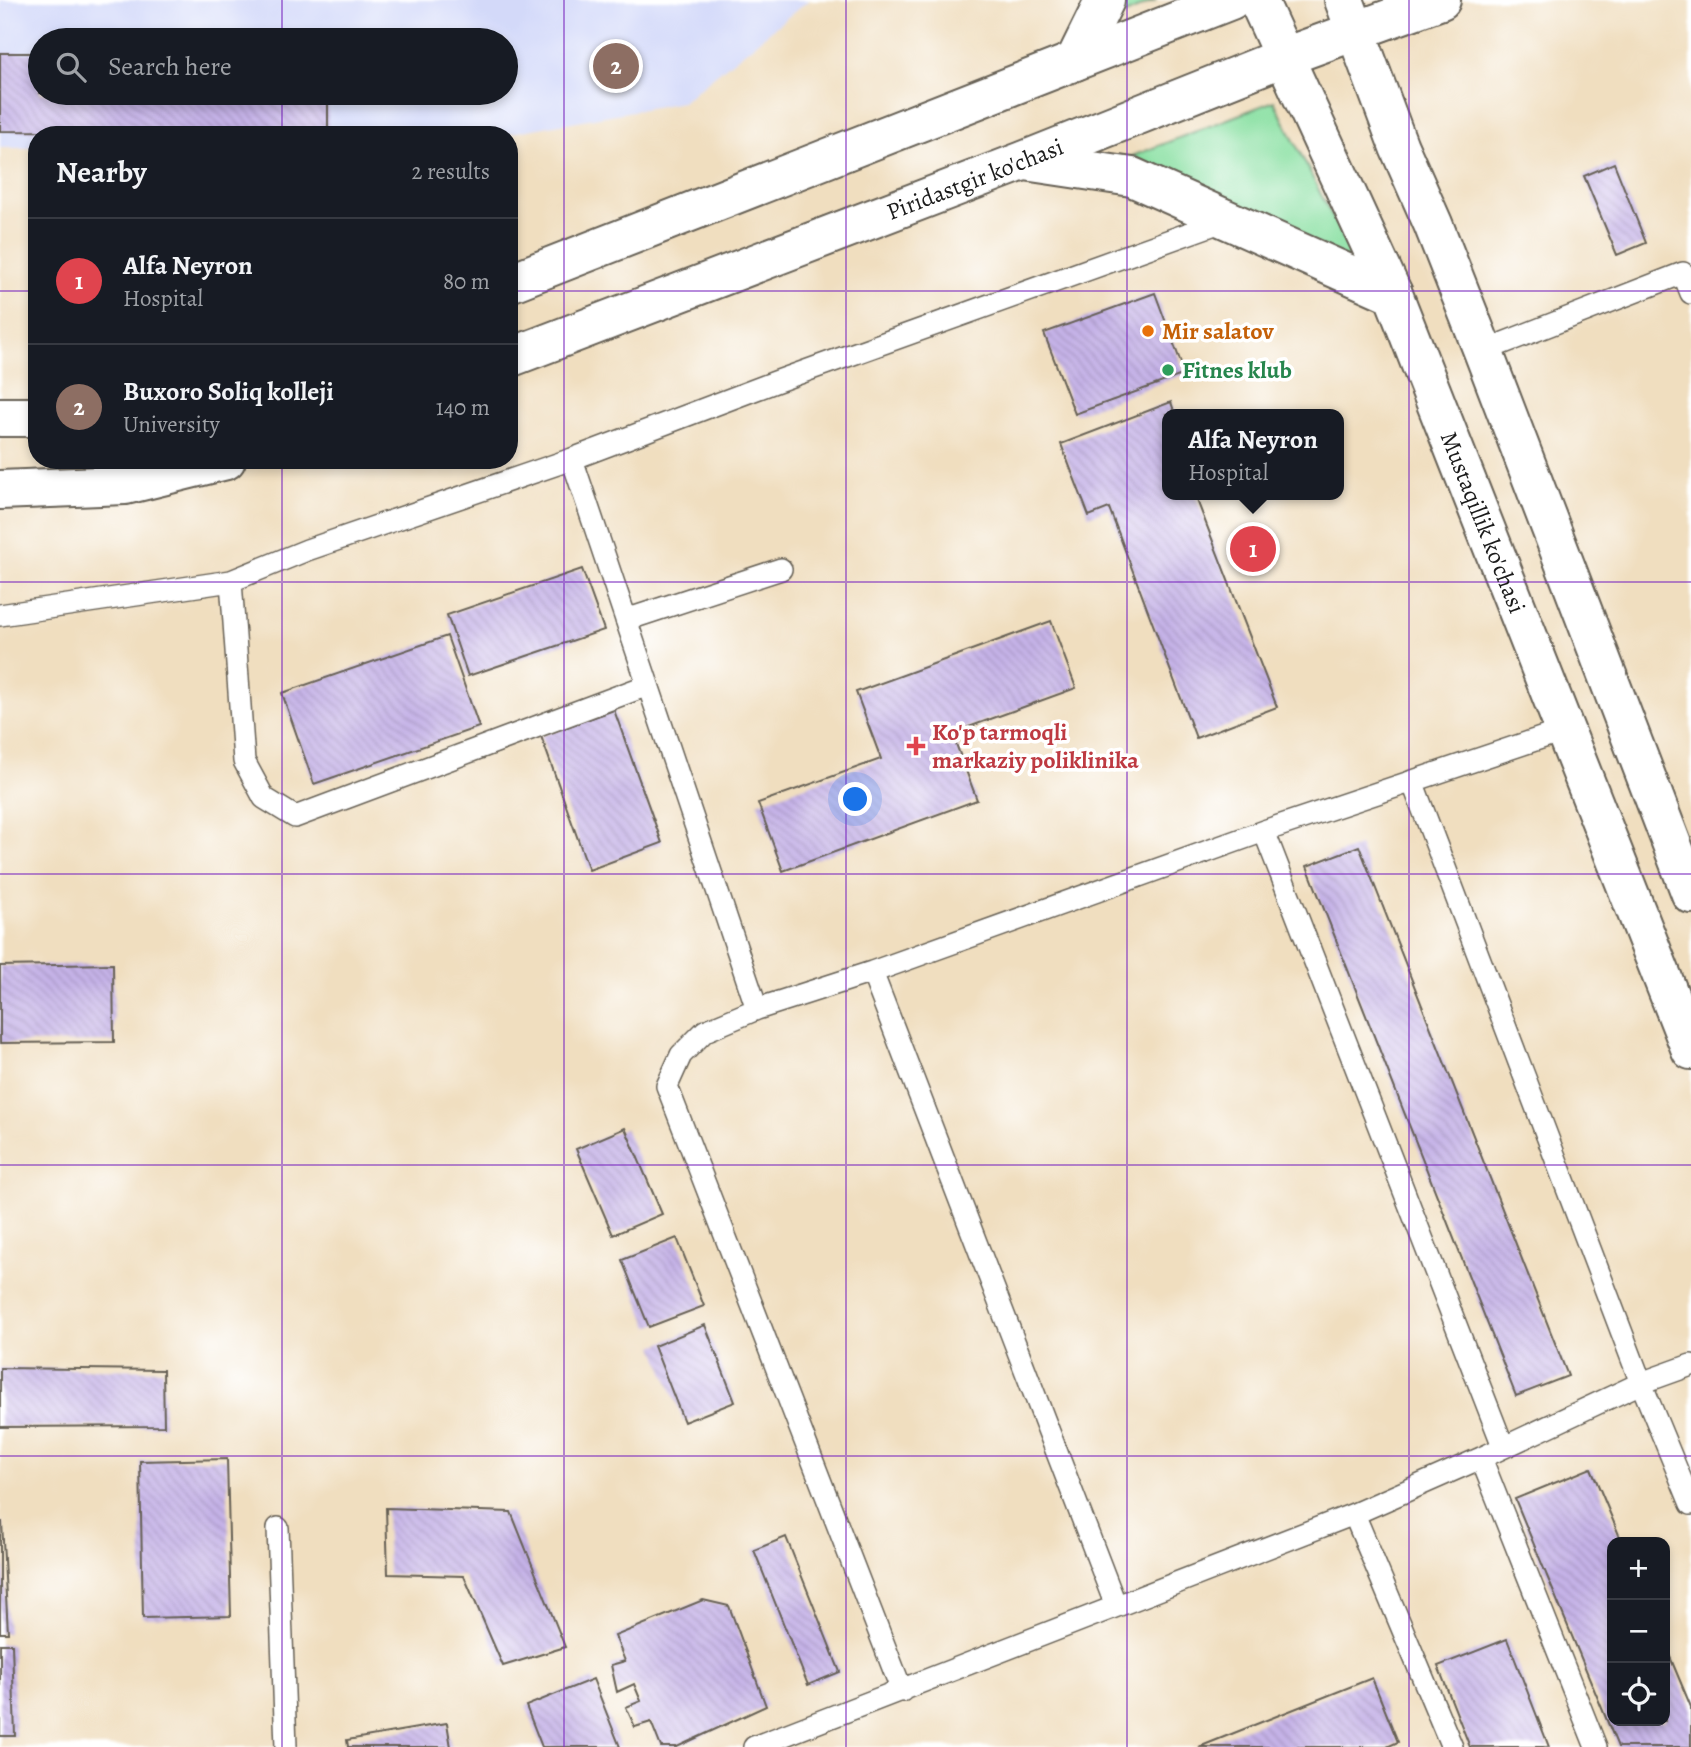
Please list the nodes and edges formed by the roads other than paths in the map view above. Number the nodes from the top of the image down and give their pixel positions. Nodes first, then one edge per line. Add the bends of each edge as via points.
1 (1105, 0) edge
2 (1231, 0) edge
3 (1258, 0) edge
4 (1441, 0) edge
5 (1351, 16) edge
6 (1284, 57) junction
7 (1075, 61) junction
8 (1023, 161) junction
9 (1226, 220) junction
10 (518, 279) edge
11 (1691, 293) edge
12 (1393, 294) junction
13 (1483, 351) junction
14 (518, 355) edge
15 (0, 417) edge
16 (28, 417) edge
17 (572, 459) junction
18 (190, 469) edge
19 (0, 490) edge
20 (781, 569) dead end
21 (231, 581) junction
22 (0, 615) edge
23 (626, 620) junction
24 (648, 685) junction
25 (1619, 708) junction
26 (1565, 730) junction
27 (1412, 780) junction
28 (1264, 831) junction
29 (1691, 894) edge
30 (872, 972) junction
31 (757, 1009) junction
32 (1691, 1050) edge
33 (1691, 1365) edge
34 (1641, 1382) junction
35 (1503, 1446) junction
36 (1481, 1458) junction
37 (1691, 1504) edge
38 (1354, 1514) junction
39 (278, 1528) dead end
40 (1116, 1605) junction
41 (902, 1691) junction
42 (761, 1746) edge
43 (286, 1747) edge
44 (1452, 1747) edge
45 (1596, 1747) edge

1 - 7 main road
2 - 7 main road
3 - 6 main road, Mustaqillik ko'chasi
4 - 5 main road, Piridastgir ko'chasi
5 - 6 main road, Piridastgir ko'chasi
5 - 13 main road
6 - 8 main road, Piridastgir ko'chasi
6 - 12 main road, Mustaqillik ko'chasi
7 - 10 main road
8 - 9 main road via 1132,177
8 - 14 main road, Piridastgir ko'chasi
9 - 12 main road
9 - 17 lane
11 - 13 lane via 1684,273
12 - 26 main road, Mustaqillik ko'chasi
13 - 25 main road
15 - 16 main road
17 - 21 lane via 307,550
17 - 23 lane
18 - 19 main road via 125,485
20 - 23 lane
21 - 22 lane
21 - 24 lane via 244,761 264,798 295,817
23 - 24 lane
24 - 31 lane
25 - 26 main road
25 - 29 main road
26 - 27 lane
26 - 32 main road, Mustaqillik ko'chasi
27 - 28 lane
27 - 34 lane
28 - 30 lane
28 - 35 lane
30 - 31 lane
30 - 40 lane
31 - 41 lane via 705,1031 681,1055 667,1086
33 - 34 lane
34 - 35 lane
34 - 37 lane
35 - 36 lane
36 - 38 lane
36 - 45 lane
38 - 40 lane
38 - 44 lane
39 - 43 lane
40 - 41 lane
41 - 42 lane

